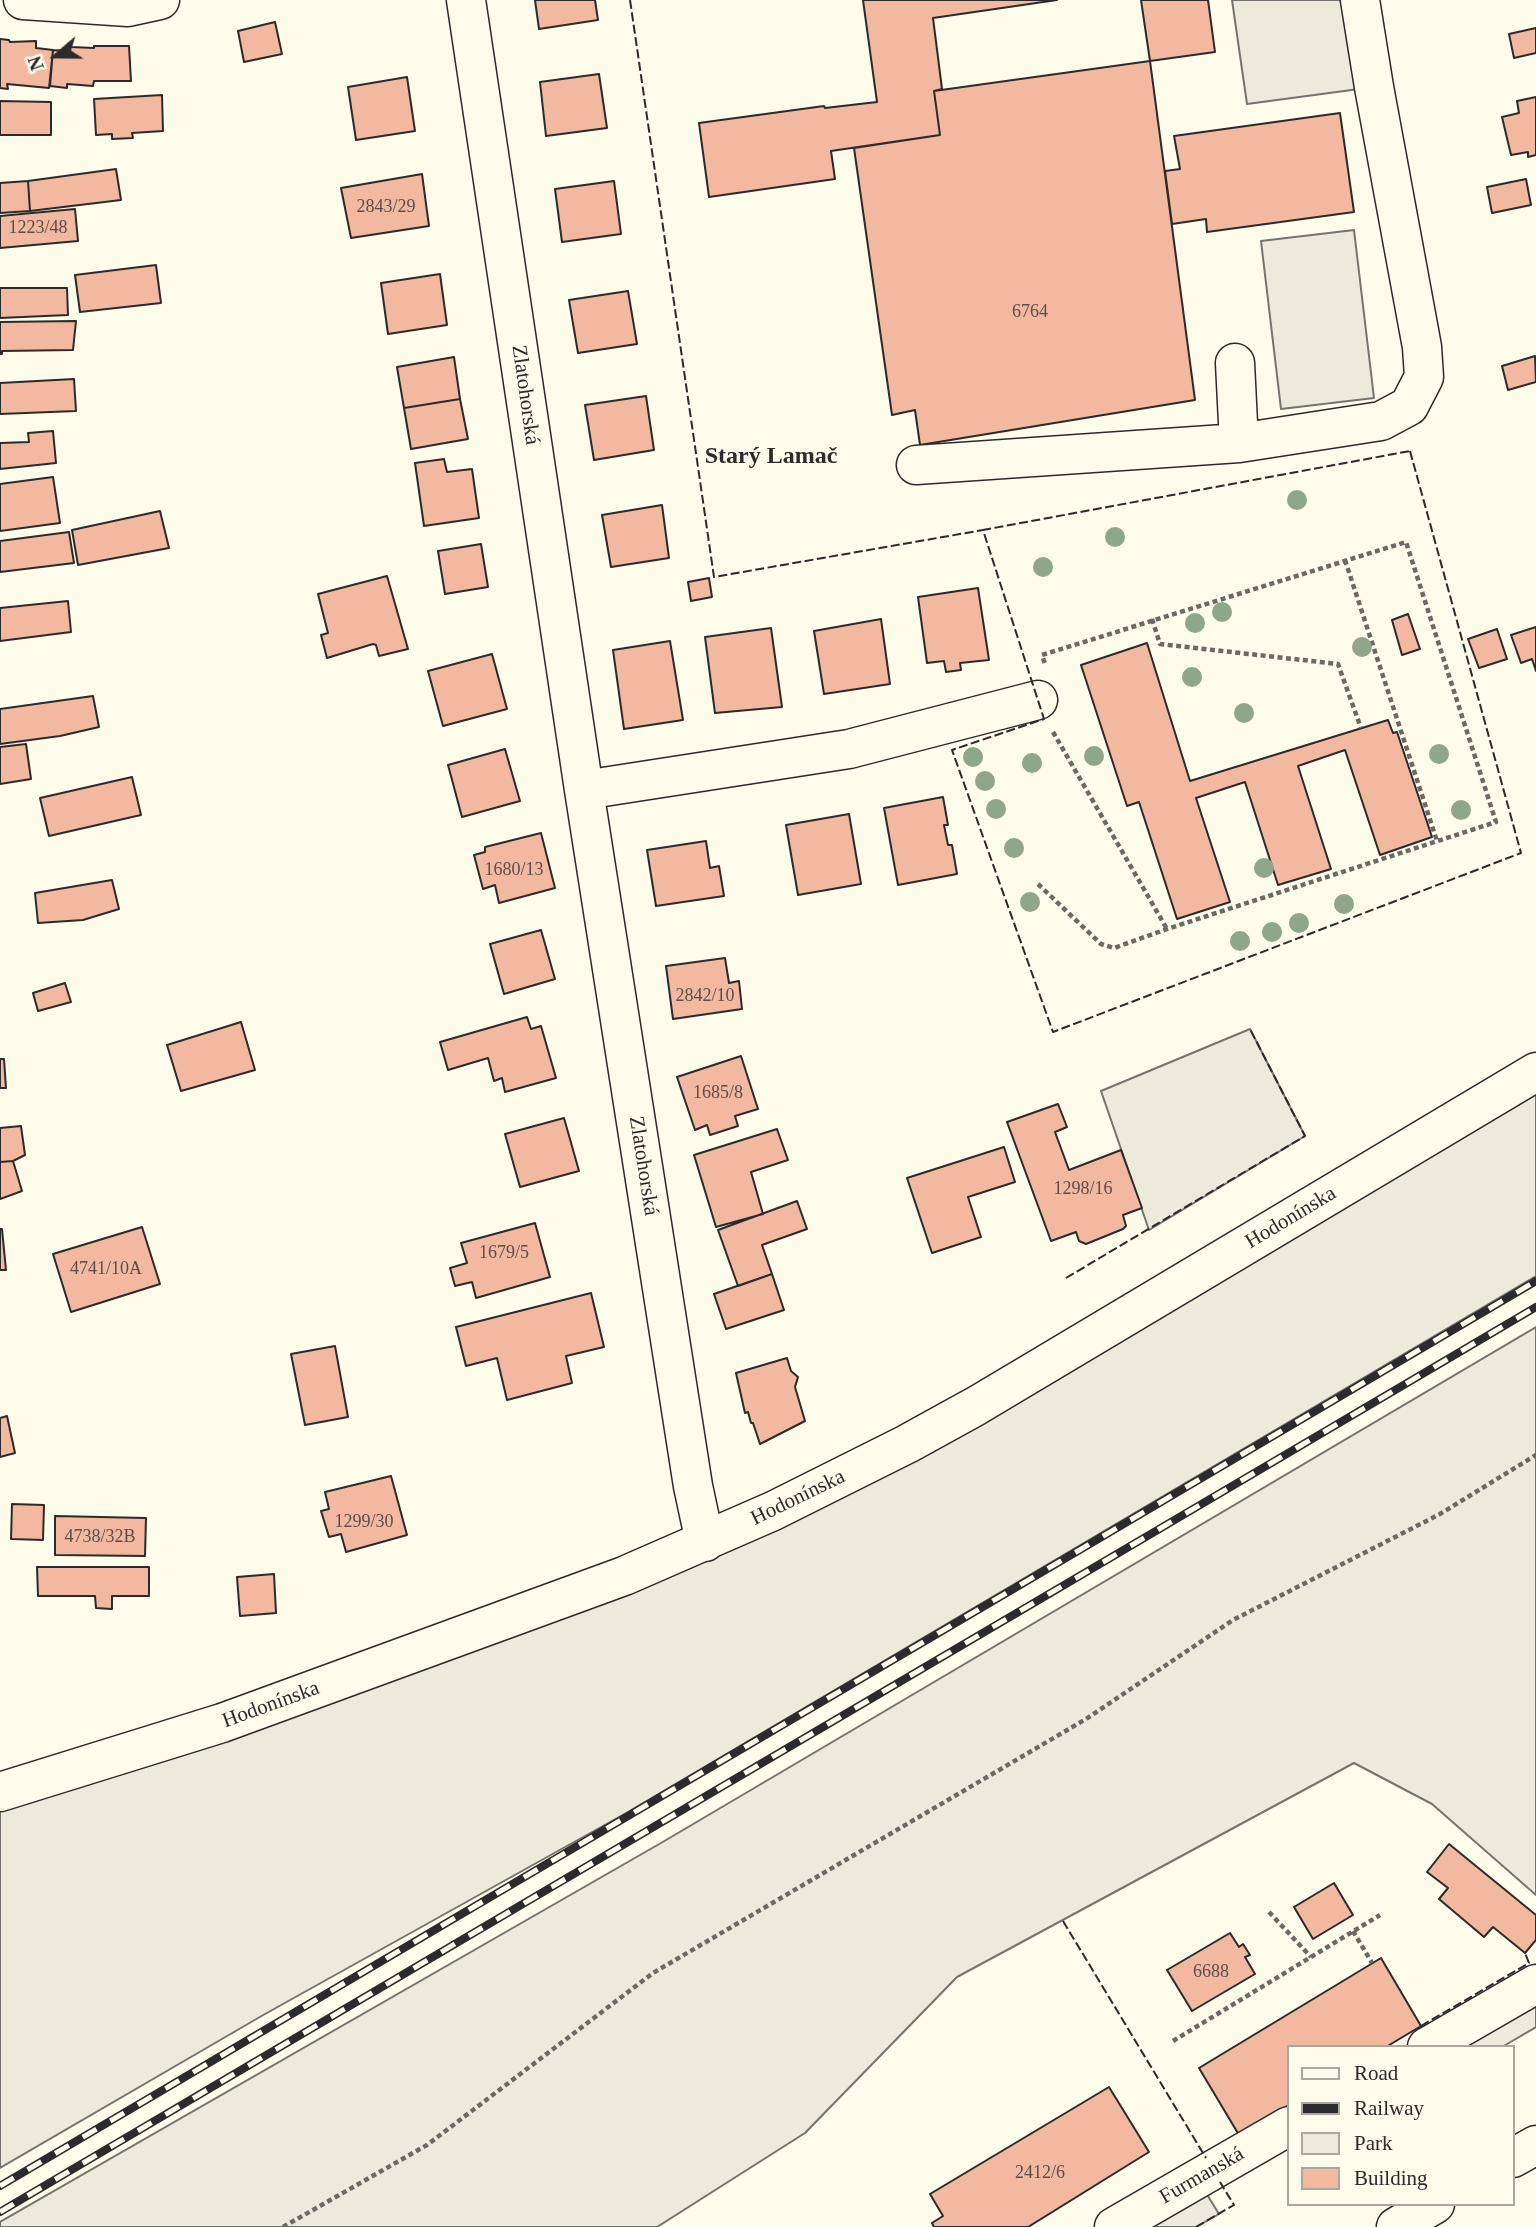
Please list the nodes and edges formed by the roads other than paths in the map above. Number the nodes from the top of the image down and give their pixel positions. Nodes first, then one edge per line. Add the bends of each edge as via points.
1 (23, 0) edge
2 (160, 0) edge
3 (466, 0) edge
4 (1360, 0) edge
5 (1235, 363) dead end
6 (1239, 443) junction
7 (916, 466) dead end
8 (1044, 698) road end
9 (584, 790) junction
10 (1536, 1072) edge
11 (705, 1542) junction
12 (0, 1792) edge
13 (1536, 1984) edge
14 (1430, 2045) edge
15 (1288, 2127) edge
16 (1536, 2145) edge
17 (1515, 2157) edge
18 (1432, 2206) edge
19 (1114, 2227) edge
20 (1396, 2227) edge

1 - 2 main road via 128,7
3 - 9 main road, Zlatohorská
4 - 6 main road via 1424,377 1409,406 1381,421
5 - 6 main road
6 - 7 main road
8 - 9 main road via 849,749
9 - 11 main road, Zlatohorská
10 - 11 main road, Hodonínska via 976,1406
11 - 12 main road, Hodonínska via 548,1605 222,1723
13 - 14 main road
15 - 19 main road, Furmanská
16 - 17 main road
18 - 20 main road

